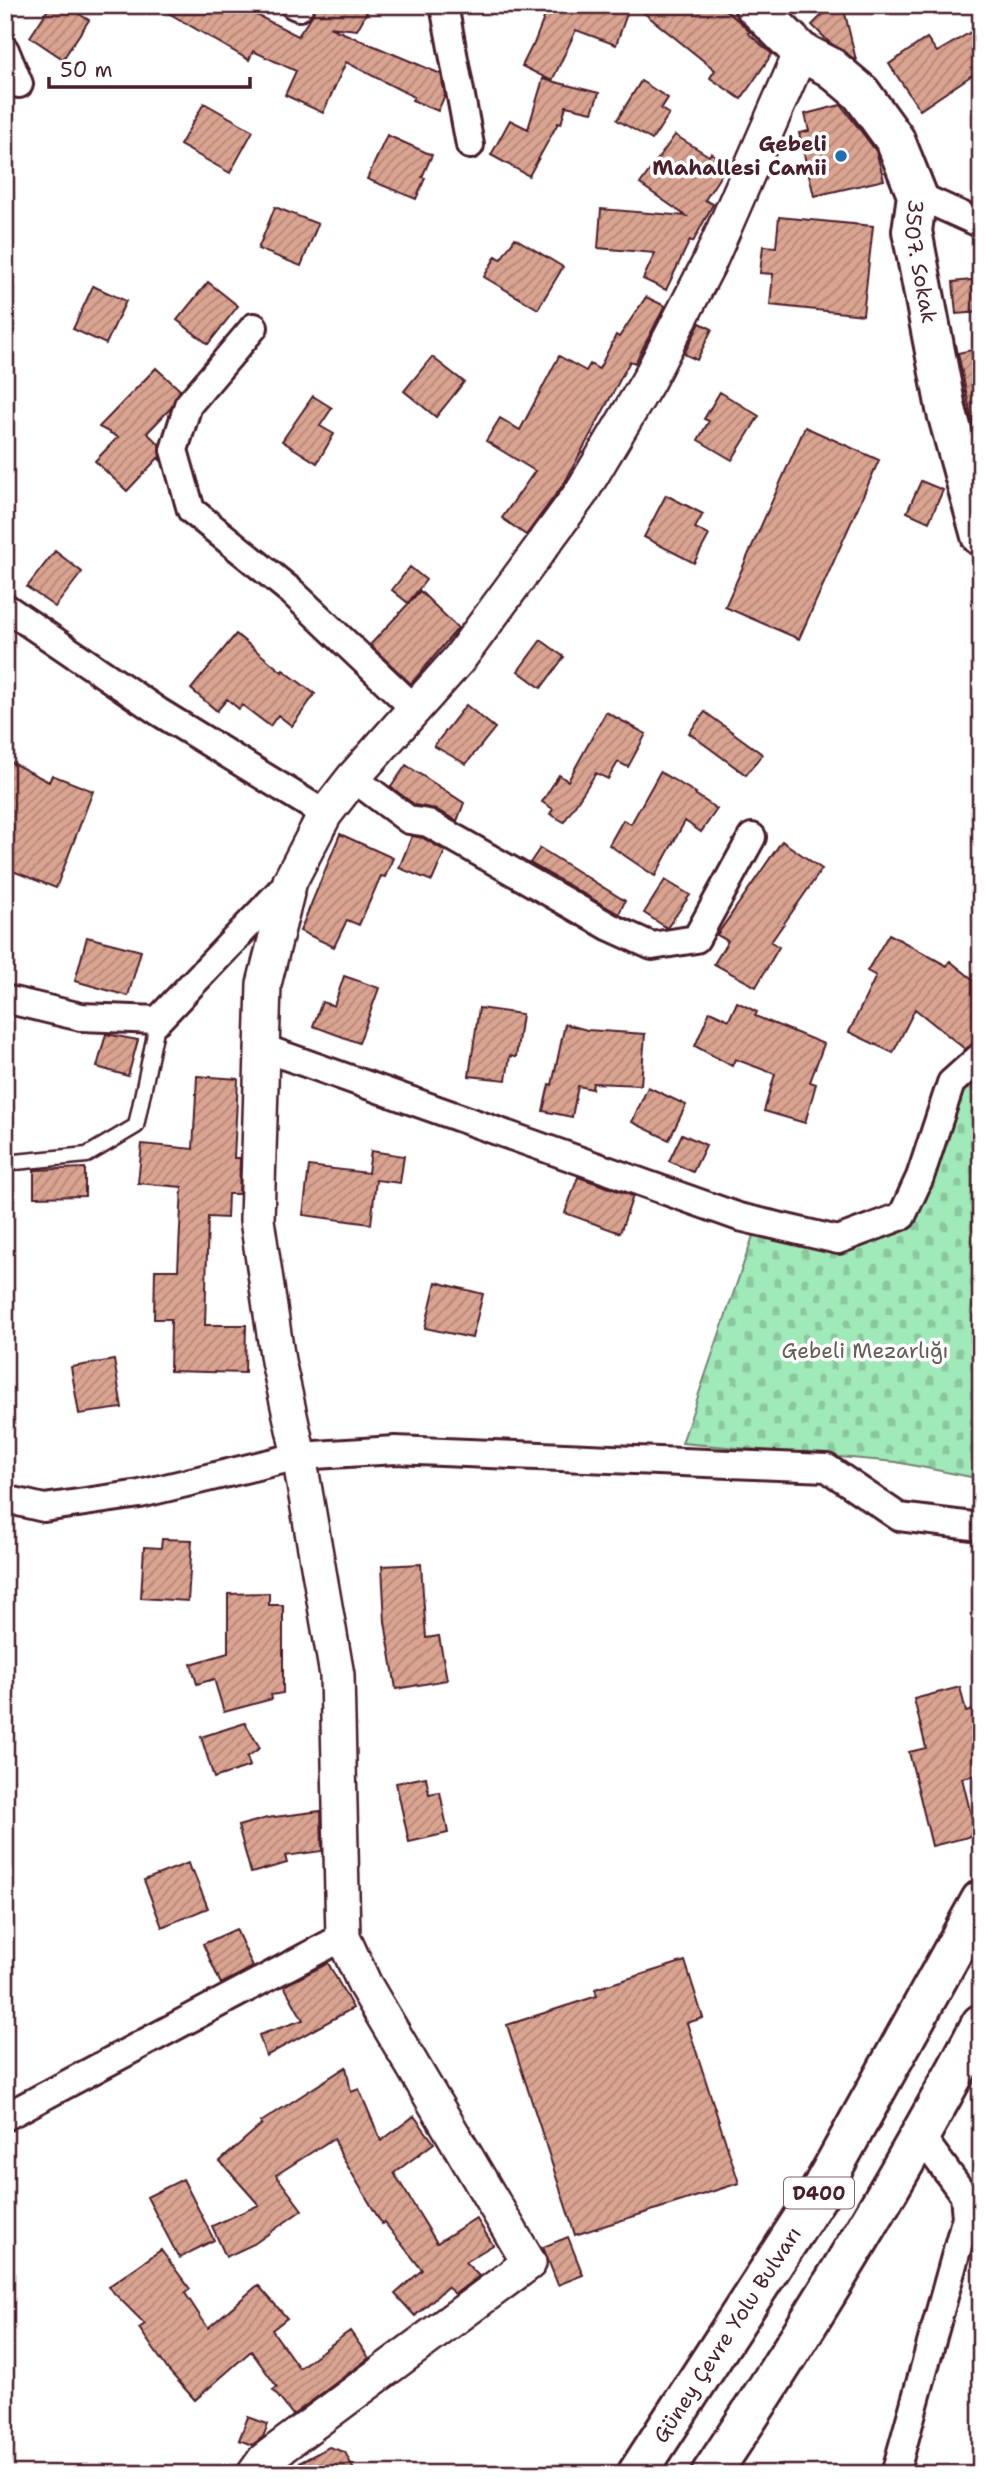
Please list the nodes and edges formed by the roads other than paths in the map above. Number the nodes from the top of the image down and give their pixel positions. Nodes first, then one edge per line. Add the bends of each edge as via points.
1 (295, 5) edge
2 (300, 5) edge
3 (444, 5) edge
4 (754, 5) edge
5 (5, 50) edge
6 (802, 52) junction
7 (19, 84) dead end
8 (470, 145) dead end
9 (917, 195) junction
10 (981, 224) edge
11 (254, 327) dead end
12 (973, 477) edge
13 (981, 536) edge
14 (5, 607) edge
15 (414, 708) junction
16 (353, 778) junction
17 (325, 814) junction
18 (751, 837) dead end
19 (290, 881) junction
20 (5, 999) edge
21 (158, 1020) junction
22 (263, 1048) junction
23 (981, 1056) edge
24 (5, 1163) edge
25 (299, 1456) junction
26 (5, 1499) edge
27 (981, 1527) edge
28 (981, 1900) edge
29 (343, 1937) junction
30 (981, 2024) edge
31 (5, 2117) edge
32 (920, 2135) junction
33 (964, 2195) junction
34 (981, 2218) edge
35 (254, 2474) edge
36 (637, 2474) edge
37 (711, 2474) edge
38 (895, 2474) edge

1 - 2 street
3 - 8 street
4 - 6 main road, 3507. Sokak
5 - 7 street
6 - 9 main road, 3507. Sokak via 830,66 861,93 895,140
6 - 15 street via 709,263 648,381 581,493 458,659
9 - 10 street
9 - 12 main road, 3507. Sokak via 912,231 946,409
11 - 15 street via 188,405 174,450 191,510 292,592
12 - 13 main road, 3507. Sokak
14 - 17 street via 159,712
15 - 16 street
16 - 17 street
16 - 18 street via 409,820 428,823 610,927 652,946 695,939
17 - 19 street
19 - 21 street
19 - 22 street via 264,984
20 - 21 street via 81,1017
21 - 24 lane via 136,1126 87,1155
22 - 23 street via 739,1217 838,1240 902,1216 951,1083
22 - 25 street via 257,1220 278,1362
25 - 26 street via 140,1494 44,1508
25 - 27 street via 395,1450 827,1468 899,1517
25 - 29 street via 337,1675
28 - 36 main road, Güney Çevre Yolu Bulvarı / D400 via 818,2195
29 - 31 street
29 - 35 street via 365,1985 529,2263 264,2460
30 - 32 main road, D400
32 - 33 street
32 - 37 main road, D400 via 795,2348
33 - 34 lane
33 - 38 street via 966,2217

